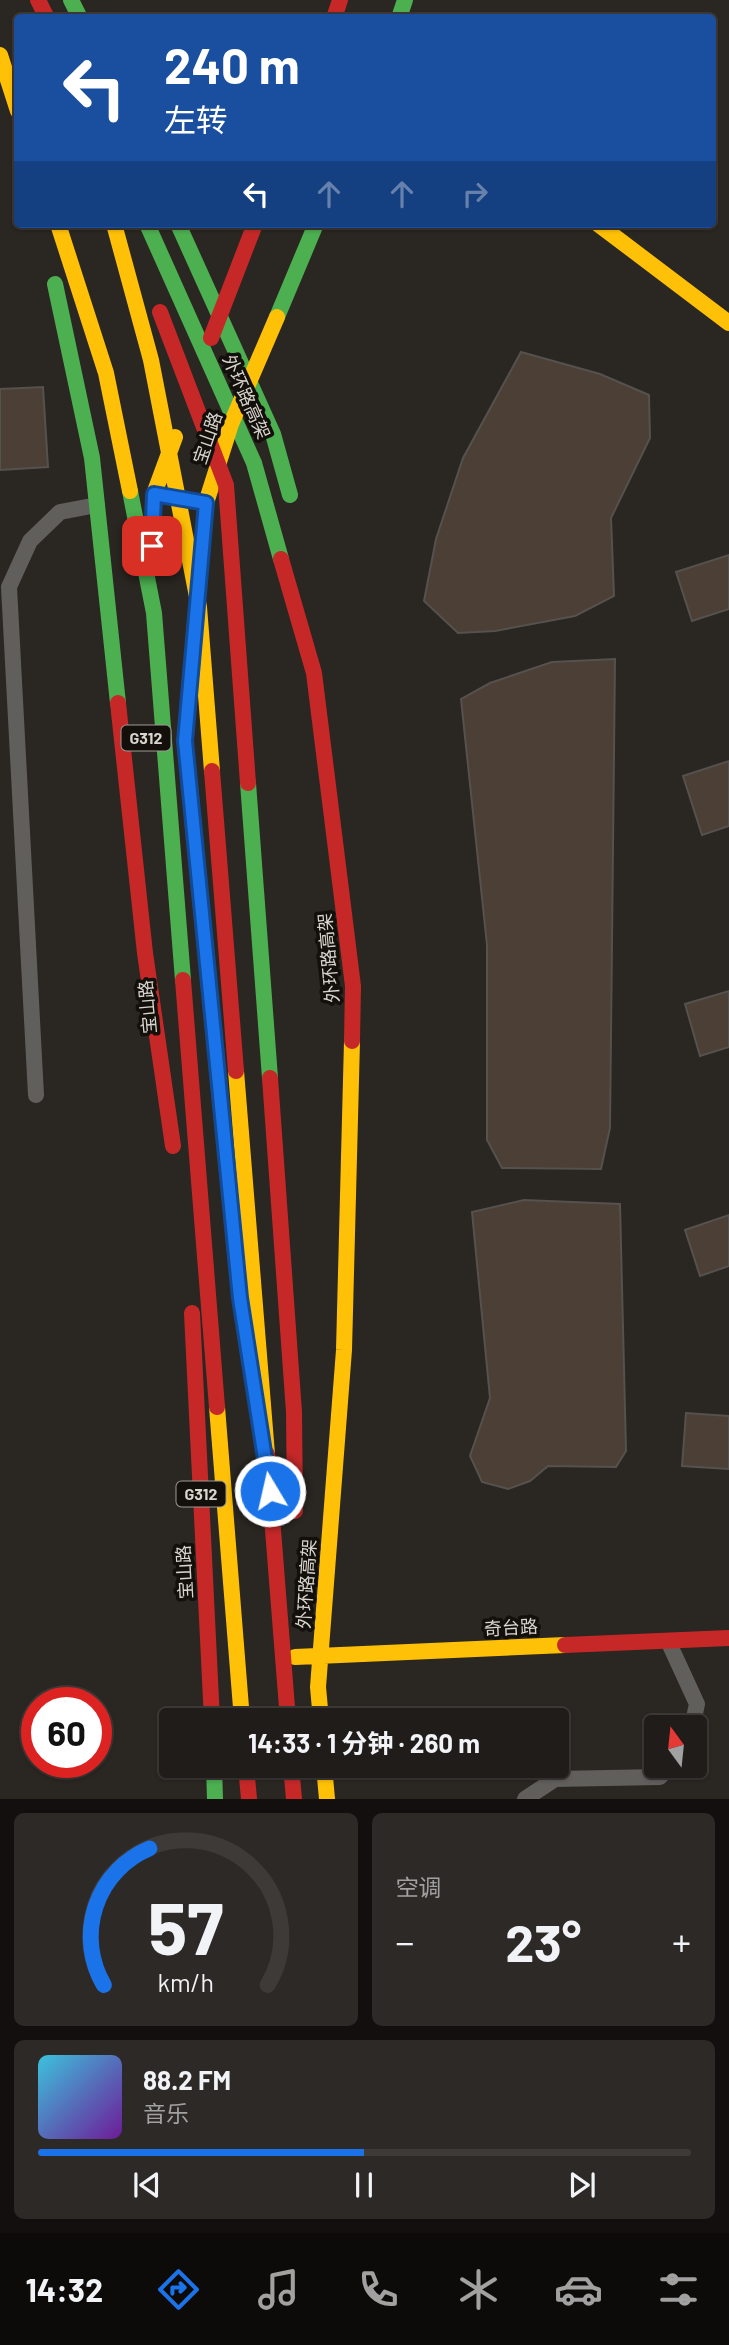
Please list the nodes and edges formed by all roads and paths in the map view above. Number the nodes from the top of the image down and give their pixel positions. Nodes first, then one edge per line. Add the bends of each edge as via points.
1 (0, 55) edge
2 (14, 100) edge
3 (59, 228) edge
4 (115, 228) edge
5 (128, 228) edge
6 (149, 228) edge
7 (180, 228) edge
8 (254, 228) edge
9 (314, 228) edge
10 (603, 228) edge
11 (141, 260) dead end
12 (50, 263) dead end
13 (155, 298) dead end
14 (729, 323) edge
15 (154, 494) junction
16 (206, 503) junction
17 (295, 513) dead end
18 (147, 724) dead end
19 (164, 969) dead end
20 (36, 1095) dead end
21 (221, 1103) dead end
22 (228, 1172) dead end
23 (184, 1200) dead end
24 (295, 1521) dead end
25 (295, 1603) dead end
26 (729, 1638) edge
27 (668, 1641) junction
28 (343, 1644) dead end
29 (295, 1657) junction
30 (343, 1670) dead end
31 (211, 1708) edge
32 (241, 1708) edge
33 (287, 1708) edge
34 (303, 1708) edge
35 (320, 1708) edge
36 (694, 1715) edge
37 (644, 1777) edge
38 (214, 1778) edge
39 (247, 1778) edge
40 (292, 1778) edge
41 (314, 1778) edge
42 (325, 1778) edge
43 (215, 1799) edge
44 (249, 1799) edge
45 (293, 1799) edge
46 (317, 1799) edge
47 (327, 1799) edge
48 (525, 1799) edge

1 - 2 main road
3 - 32 main road via 106,373 154,613
4 - 33 main road via 151,360 199,607
5 - 11 main road
6 - 35 main road, 外环路高架 via 254,463 314,673 353,986 344,1350
7 - 17 main road, 外环路高架 via 273,434
8 - 15 main road, 宝山路 / G312
9 - 16 main road, 宝山路 / G312 via 231,425
10 - 14 main road
12 - 19 main road, 宝山路 via 92,458 145,953 177,1159
13 - 24 main road via 226,485 294,1412
15 - 16 lane
15 - 18 main road, 宝山路 / G312
15 - 20 lane via 60,512 30,541 9,587
16 - 21 main road, 宝山路 / G312 via 185,741
22 - 29 main road via 240,1298
23 - 31 main road, 宝山路 / G312
25 - 29 main road
26 - 27 main road, 奇台路
27 - 29 main road, 奇台路
27 - 36 lane via 696,1704
28 - 30 main road
29 - 34 main road
37 - 48 lane via 555,1779
38 - 43 main road
39 - 44 main road
40 - 45 main road
41 - 46 main road
42 - 47 main road

